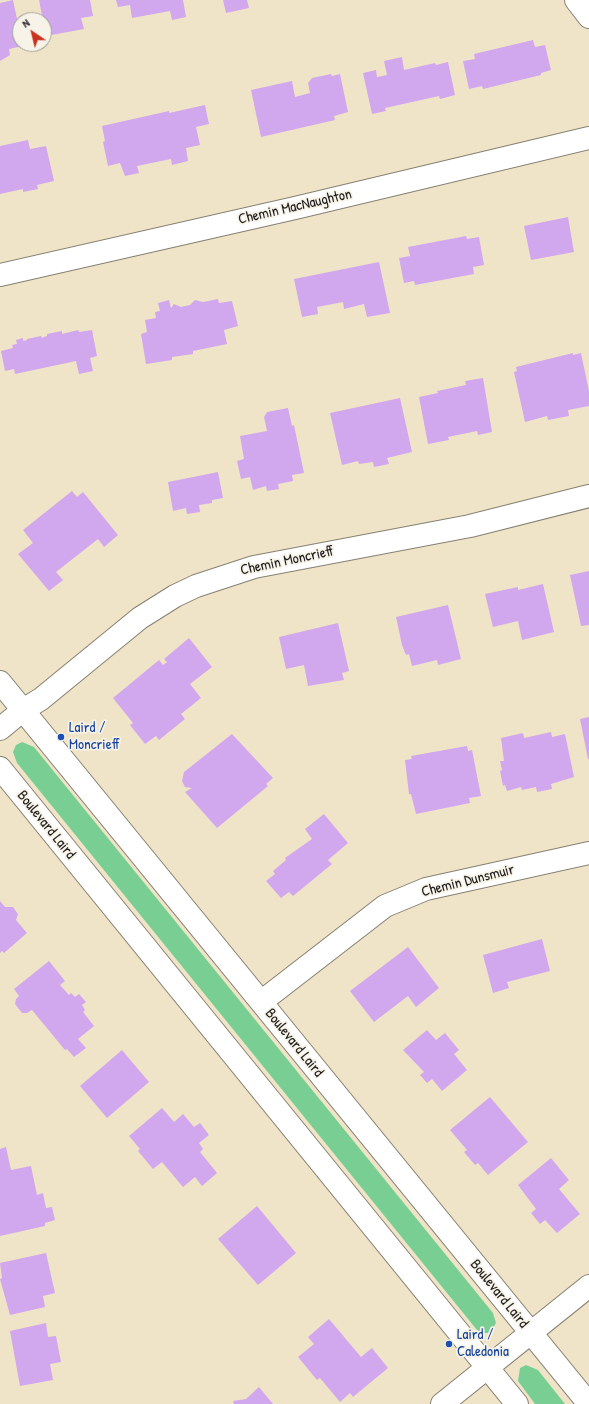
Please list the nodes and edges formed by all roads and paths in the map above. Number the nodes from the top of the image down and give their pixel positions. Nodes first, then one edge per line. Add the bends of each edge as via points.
1 (576, 0) edge
2 (589, 17) edge
3 (589, 138) edge
4 (0, 275) edge
5 (589, 496) edge
6 (0, 682) edge
7 (23, 710) junction
8 (0, 729) edge
9 (0, 768) edge
10 (589, 853) edge
11 (261, 1002) junction
12 (589, 1286) edge
13 (530, 1332) junction
14 (487, 1368) junction
15 (442, 1404) edge
16 (517, 1404) edge
17 (589, 1404) edge

1 - 2 street
3 - 4 street, Chemin MacNaughton
5 - 7 street, Chemin Moncrieff via 470,526 254,567 196,586 140,618 41,699
6 - 7 street, Boulevard Laird
7 - 8 street, Chemin Moncrieff
7 - 11 street, Boulevard Laird
9 - 14 street, Boulevard Laird
10 - 11 street, Chemin Dunsmuir via 426,889 385,906
11 - 13 street, Boulevard Laird
12 - 13 street
13 - 14 street
13 - 17 street, Boulevard Laird
14 - 15 street
14 - 16 street, Boulevard Laird

